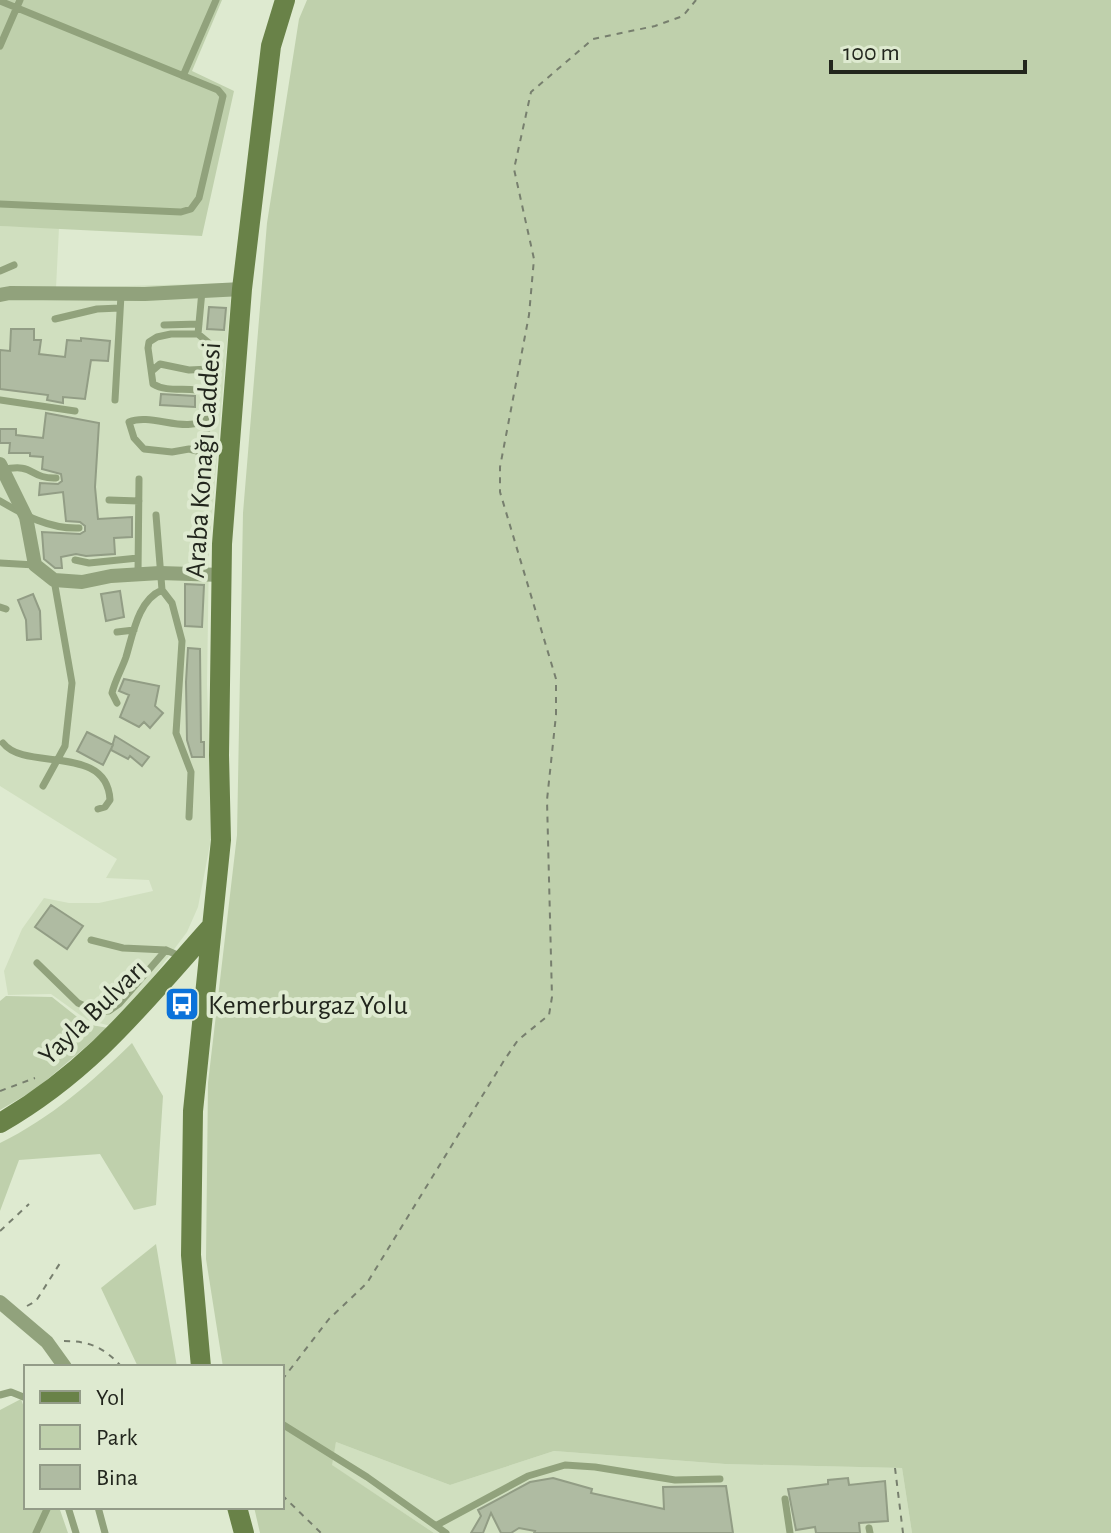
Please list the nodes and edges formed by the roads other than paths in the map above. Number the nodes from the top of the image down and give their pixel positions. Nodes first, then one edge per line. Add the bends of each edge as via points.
1 (216, 0) edge
2 (285, 0) edge
3 (0, 1) edge
4 (18, 4) edge
5 (0, 46) edge
6 (183, 76) junction
7 (0, 204) edge
8 (14, 265) dead end
9 (0, 271) edge
10 (242, 289) junction
11 (202, 291) junction
12 (0, 295) edge
13 (120, 301) junction
14 (55, 319) dead end
15 (199, 324) junction
16 (164, 325) dead end
17 (198, 334) junction
18 (210, 369) junction
19 (153, 370) junction
20 (208, 393) junction
21 (0, 400) edge
22 (115, 400) dead end
23 (75, 411) dead end
24 (208, 417) junction
25 (1, 467) edge
26 (56, 478) dead end
27 (139, 479) dead end
28 (109, 500) dead end
29 (0, 501) edge
30 (139, 501) junction
31 (156, 515) dead end
32 (26, 517) junction
33 (79, 528) dead end
34 (138, 558) junction
35 (75, 560) dead end
36 (0, 563) edge
37 (35, 565) junction
38 (160, 573) junction
39 (138, 574) junction
40 (222, 575) junction
41 (54, 580) junction
42 (162, 590) junction
43 (134, 630) junction
44 (117, 632) dead end
45 (117, 703) dead end
46 (3, 743) dead end
47 (59, 758) junction
48 (43, 786) dead end
49 (98, 809) dead end
50 (189, 817) dead end
51 (212, 926) junction
52 (91, 940) dead end
53 (175, 954) junction
54 (37, 963) dead end
55 (0, 1123) edge
56 (6, 1307) edge
57 (204, 1364) edge
58 (64, 1365) edge
59 (0, 1395) edge
60 (24, 1397) edge
61 (284, 1425) edge
62 (720, 1479) dead end
63 (785, 1499) dead end
64 (47, 1509) edge
65 (69, 1509) edge
66 (99, 1509) edge
67 (238, 1509) edge
68 (437, 1525) junction
69 (36, 1533) edge
70 (76, 1533) edge
71 (105, 1533) edge
72 (244, 1533) edge
73 (446, 1533) edge
74 (790, 1533) edge

1 - 6 lane
2 - 10 main road, Araba Konağı Caddesi via 271,46
3 - 4 lane
4 - 5 lane
4 - 6 lane
6 - 7 lane via 223,96 199,198 191,209
8 - 9 lane
10 - 11 street
10 - 40 main road, Araba Konağı Caddesi
11 - 13 street
11 - 15 lane
12 - 13 street
13 - 14 lane
13 - 22 lane
15 - 16 lane
15 - 17 lane
17 - 18 lane via 210,344
17 - 19 lane via 152,339 148,348
18 - 19 lane via 160,364
18 - 20 lane
19 - 20 lane via 153,384 160,388
20 - 24 lane
21 - 23 lane
24 - 24 lane via 201,452 144,449 129,422 193,425
25 - 26 lane via 22,466 43,478
25 - 32 street
27 - 30 lane
28 - 30 lane
29 - 32 lane
30 - 34 lane
31 - 38 lane
32 - 33 lane via 63,529
32 - 37 street
34 - 35 lane
34 - 39 lane
36 - 37 lane
37 - 41 street
38 - 39 street
38 - 40 street
38 - 42 lane
39 - 41 street
40 - 51 main road, Araba Konağı Caddesi via 221,840
41 - 47 lane via 72,683
42 - 43 lane via 144,604
42 - 50 lane via 172,603 182,641 176,733 191,772
43 - 44 lane
43 - 45 lane via 112,693
46 - 47 lane via 11,751
47 - 48 lane
47 - 49 lane via 101,775 110,800
51 - 53 main road, Yayla Bulvarı
51 - 57 main road, Araba Konağı Caddesi via 193,1111 191,1255
52 - 53 lane
53 - 54 lane via 109,1011 78,1003
53 - 55 main road, Yayla Bulvarı via 130,1020 90,1060
56 - 58 street via 47,1342
59 - 60 lane
61 - 68 lane
62 - 68 lane via 675,1480 565,1465 528,1476
63 - 74 lane
64 - 69 lane
65 - 70 lane
66 - 71 lane
67 - 72 main road
68 - 73 lane

